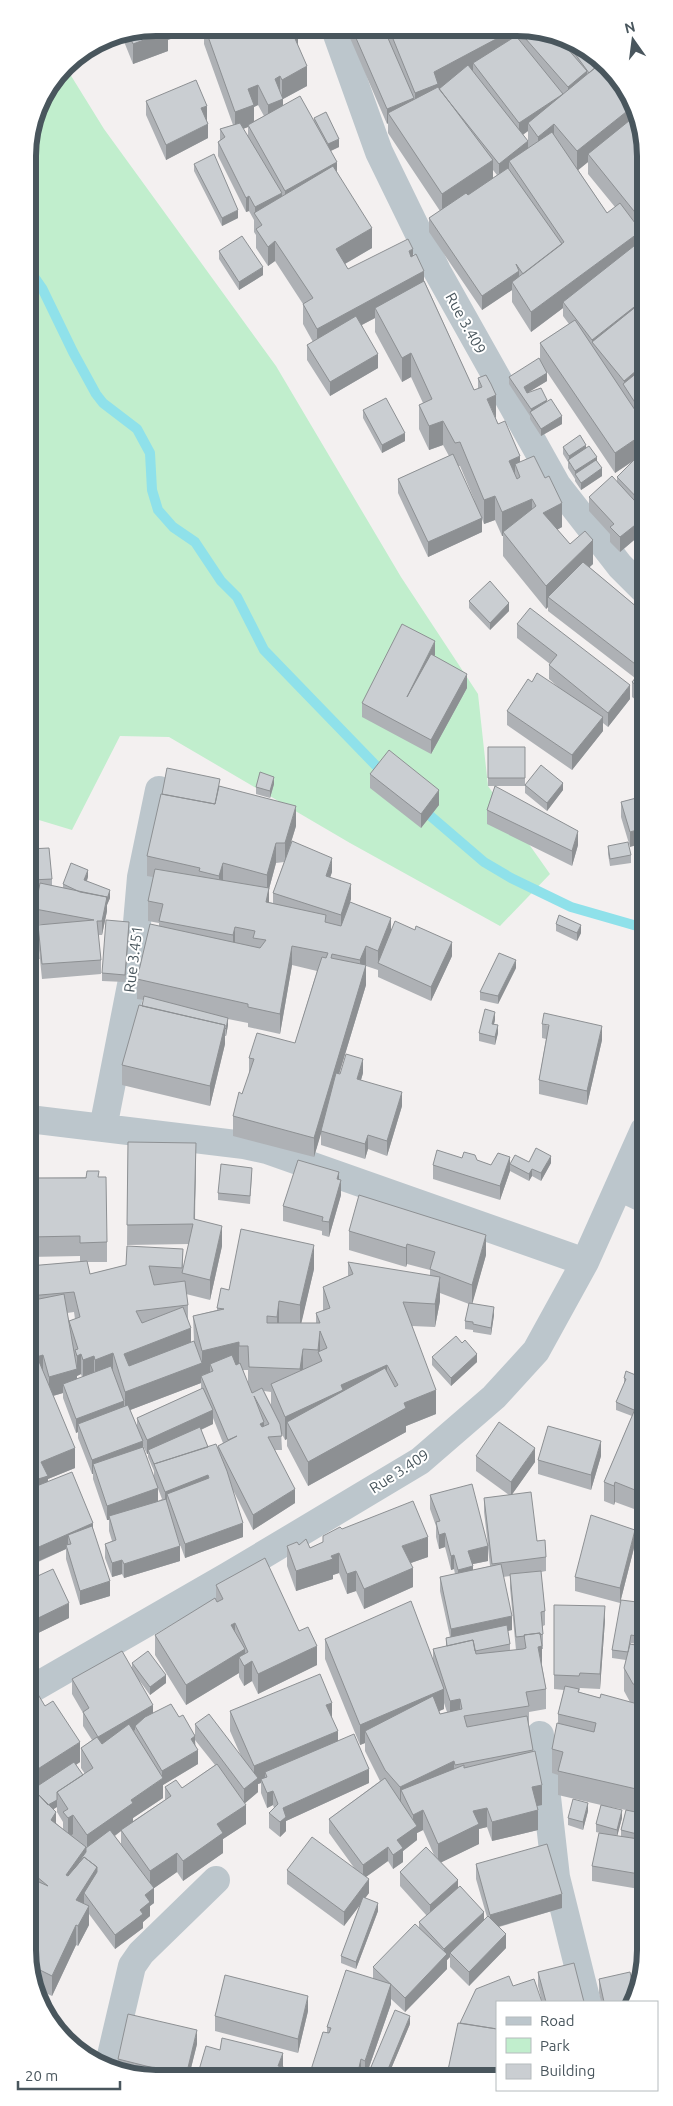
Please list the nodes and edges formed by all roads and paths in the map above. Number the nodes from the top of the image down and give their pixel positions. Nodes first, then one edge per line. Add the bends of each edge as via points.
1 (338, 36) edge
2 (637, 583) edge
3 (159, 790) dead end
4 (36, 1120) edge
5 (103, 1128) junction
6 (636, 1147) edge
7 (619, 1187) junction
8 (636, 1195) edge
9 (585, 1262) junction
10 (36, 1686) edge
11 (540, 1735) dead end
12 (216, 1880) dead end
13 (587, 2001) edge
14 (110, 2060) edge

1 - 2 street, Rue 3.409 via 379,152 437,271 557,485
3 - 5 street, Rue 3.451 via 141,877 132,980
4 - 5 street
5 - 9 street via 267,1150
6 - 7 street, Rue 3.409
7 - 8 street
7 - 9 street, Rue 3.409
9 - 10 street, Rue 3.409 via 536,1351 494,1398 420,1460
11 - 13 street via 556,1877
12 - 14 street via 141,1953 132,1966

